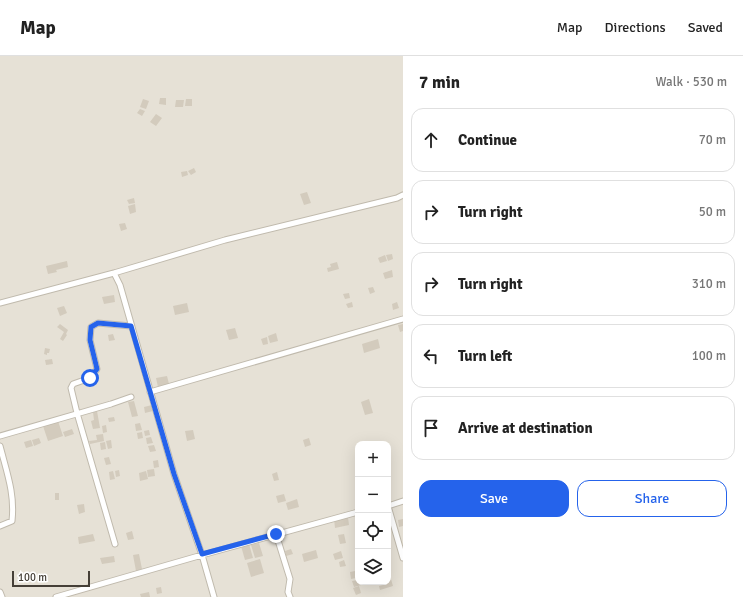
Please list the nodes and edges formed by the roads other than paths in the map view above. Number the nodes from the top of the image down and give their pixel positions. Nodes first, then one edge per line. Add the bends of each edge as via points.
1 (403, 195) edge
2 (114, 273) junction
3 (0, 303) edge
4 (403, 319) edge
5 (131, 326) junction
6 (150, 392) junction
7 (131, 397) dead end
8 (77, 413) junction
9 (0, 436) edge
10 (0, 446) edge
11 (403, 501) edge
12 (391, 505) edge
13 (355, 513) edge
14 (390, 513) edge
15 (0, 526) edge
16 (276, 534) junction
17 (115, 544) dead end
18 (202, 554) junction
19 (403, 558) edge
20 (0, 592) edge
21 (2, 597) edge
22 (56, 597) edge
23 (214, 597) edge
24 (290, 597) edge

1 - 2 street via 225,240
2 - 3 street
2 - 5 street via 120,285
4 - 6 street
5 - 6 street
5 - 8 street via 98,323 91,327 90,340 97,369 90,378 73,384 71,388
6 - 18 street via 174,474
7 - 8 street
8 - 9 street
8 - 17 street
10 - 15 street via 13,497 13,510 12,521
11 - 12 street
13 - 16 street
14 - 19 street
16 - 18 street
16 - 24 street via 290,579
18 - 22 street
18 - 23 street
20 - 21 street

